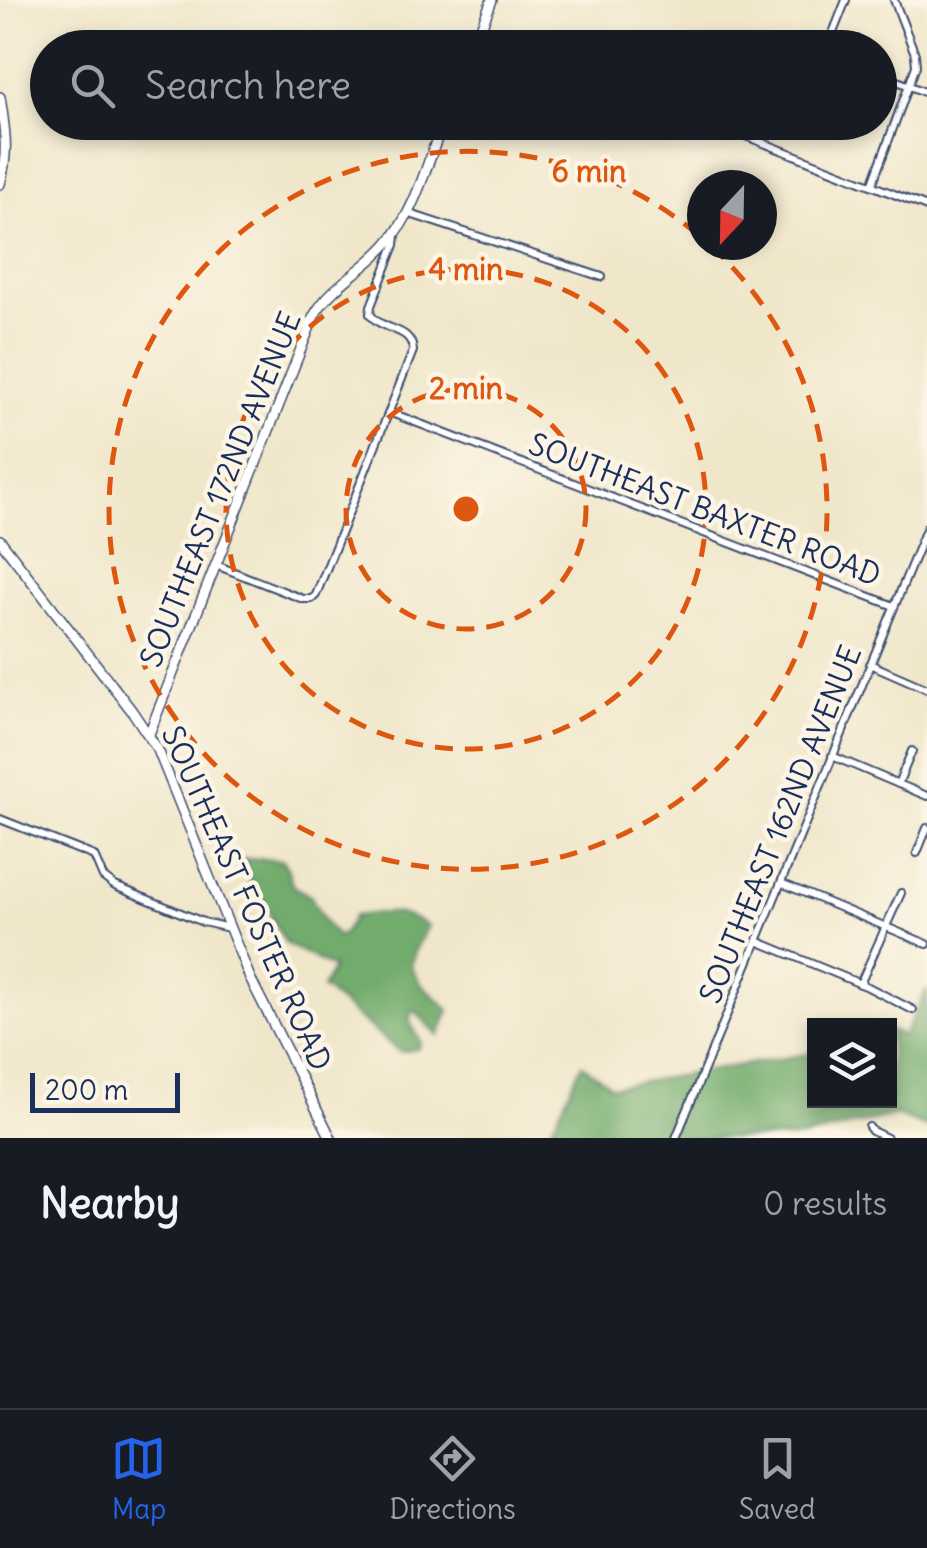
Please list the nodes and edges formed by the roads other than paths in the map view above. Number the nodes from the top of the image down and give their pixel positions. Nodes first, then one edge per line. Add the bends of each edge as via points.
1 (492, 0) edge
2 (846, 0) edge
3 (894, 0) edge
4 (479, 30) edge
5 (834, 30) edge
6 (897, 81) edge
7 (910, 86) junction
8 (927, 93) edge
9 (0, 97) edge
10 (897, 120) edge
11 (436, 140) edge
12 (756, 140) edge
13 (889, 140) edge
14 (2, 170) edge
15 (0, 184) edge
16 (872, 185) junction
17 (927, 207) edge
18 (408, 213) junction
19 (396, 234) junction
20 (602, 277) dead end
21 (388, 412) junction
22 (927, 527) edge
23 (0, 540) edge
24 (216, 565) junction
25 (894, 606) junction
26 (870, 664) junction
27 (927, 689) edge
28 (149, 734) junction
29 (912, 750) dead end
30 (832, 756) junction
31 (898, 784) junction
32 (927, 796) edge
33 (0, 819) edge
34 (927, 828) edge
35 (917, 853) dead end
36 (780, 882) junction
37 (901, 894) dead end
38 (884, 926) junction
39 (229, 928) junction
40 (757, 941) junction
41 (927, 944) edge
42 (860, 984) junction
43 (913, 1010) dead end
44 (869, 1127) dead end
45 (331, 1138) edge
46 (676, 1138) edge
47 (888, 1138) edge

1 - 4 main road
2 - 5 street
3 - 7 street via 916,61
6 - 7 street
7 - 8 street
7 - 10 street
9 - 14 main road via 7,142
11 - 18 main road, SOUTHEAST 172ND AVENUE
12 - 16 street
13 - 16 street
14 - 15 main road
16 - 17 street
18 - 19 main road, SOUTHEAST 172ND AVENUE
18 - 20 street
19 - 21 street via 370,312 375,322 413,343
19 - 24 main road, SOUTHEAST 172ND AVENUE via 316,314
21 - 24 street via 312,599
21 - 25 street, SOUTHEAST BAXTER ROAD
22 - 25 street, SOUTHEAST 162ND AVENUE
23 - 28 main road, SOUTHEAST FOSTER ROAD
24 - 28 main road, SOUTHEAST 172ND AVENUE
25 - 26 street, SOUTHEAST 162ND AVENUE
26 - 27 street
26 - 30 street, SOUTHEAST 162ND AVENUE
28 - 39 main road, SOUTHEAST FOSTER ROAD
29 - 31 street
30 - 31 street
30 - 36 street, SOUTHEAST 162ND AVENUE
31 - 32 street
33 - 39 street via 94,856 115,886
34 - 35 street
36 - 38 street
36 - 40 street, SOUTHEAST 162ND AVENUE
37 - 38 street
38 - 41 street
38 - 42 street
39 - 45 main road, SOUTHEAST FOSTER ROAD
40 - 42 street
40 - 46 street, SOUTHEAST 162ND AVENUE
42 - 43 street
44 - 47 street

